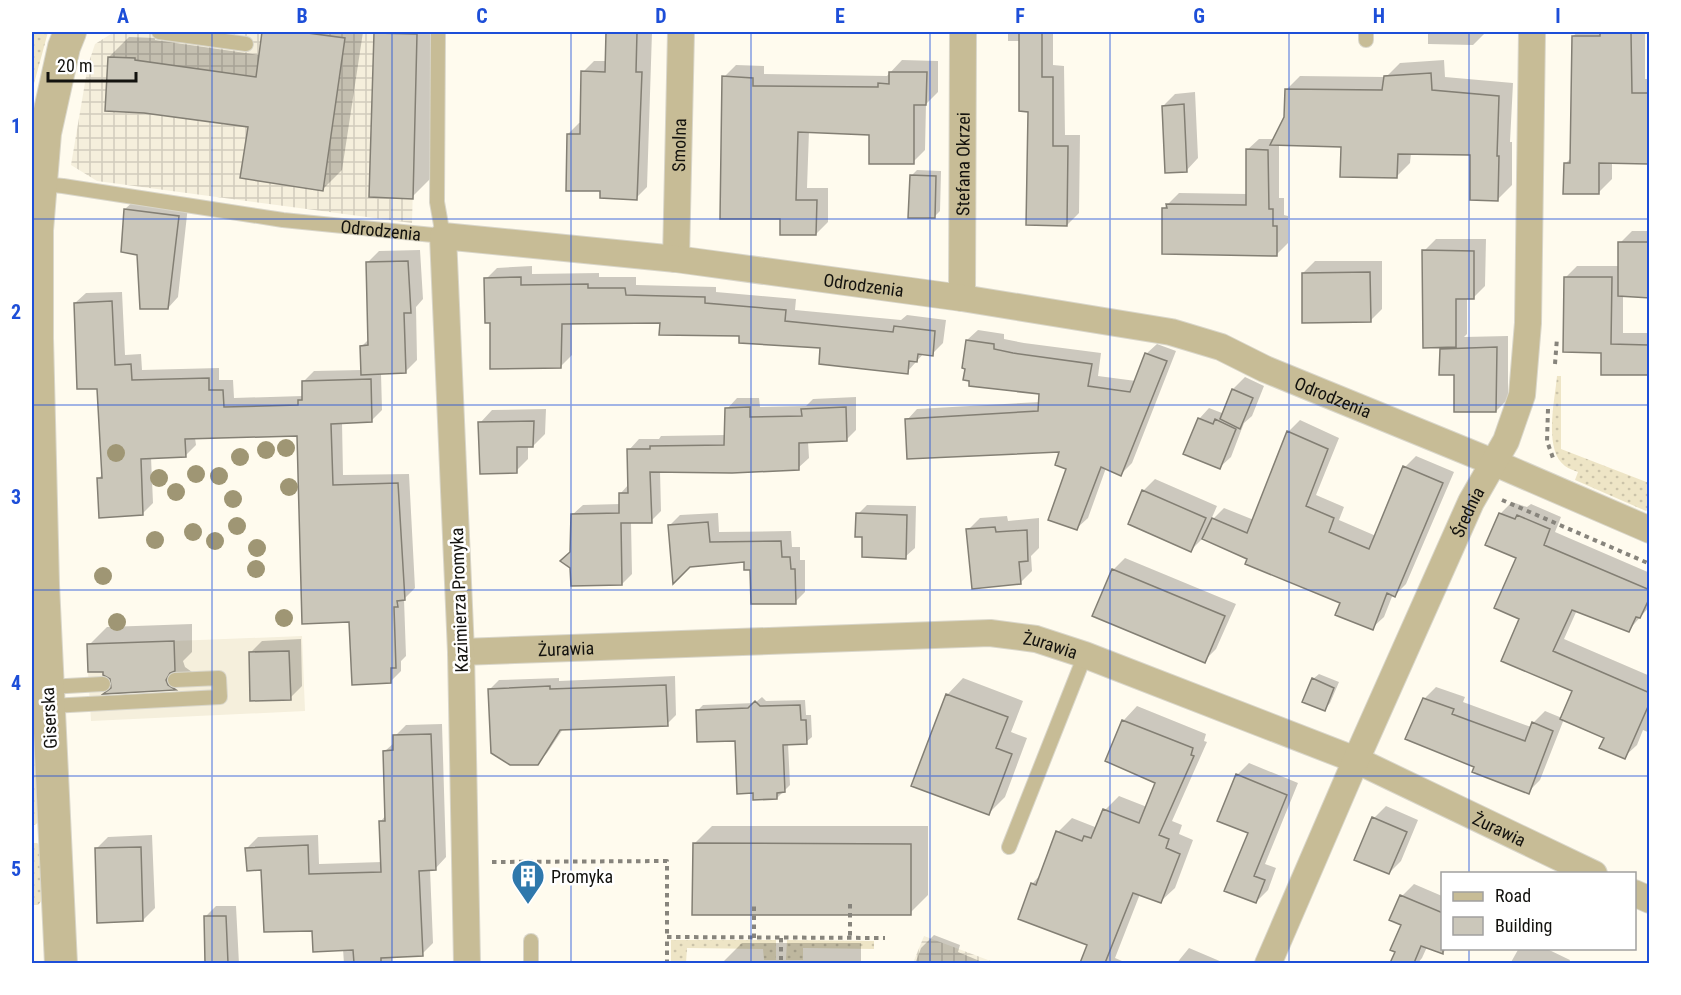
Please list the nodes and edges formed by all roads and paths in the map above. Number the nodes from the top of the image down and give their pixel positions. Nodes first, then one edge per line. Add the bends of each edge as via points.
1 (70, 32) edge
2 (159, 32) edge
3 (438, 32) edge
4 (681, 32) edge
5 (963, 32) edge
6 (1532, 32) edge
7 (175, 33) edge
8 (246, 44) dead end
9 (42, 184) junction
10 (443, 236) junction
11 (676, 259) junction
12 (962, 298) junction
13 (1495, 463) junction
14 (1650, 531) edge
15 (461, 652) junction
16 (1085, 655) junction
17 (176, 680) dead end
18 (103, 684) dead end
19 (43, 700) edge
20 (1356, 760) junction
21 (1009, 847) dead end
22 (465, 863) junction
23 (1592, 872) edge
24 (1636, 893) edge
25 (1650, 900) edge
26 (754, 904) dead end
27 (850, 904) dead end
28 (668, 937) junction
29 (754, 938) junction
30 (781, 938) junction
31 (850, 938) junction
32 (885, 938) dead end
33 (531, 940) dead end
34 (781, 960) dead end
35 (61, 963) edge
36 (467, 963) edge
37 (531, 963) edge
38 (667, 963) edge
39 (1268, 963) edge

1 - 9 street, Giserska via 45,133
2 - 7 lane
3 - 10 lane via 436,202
4 - 11 street, Smolna
5 - 12 street, Stefana Okrzei
6 - 13 street, Średnia via 1528,323 1522,395
7 - 8 lane
9 - 10 lane, Odrodzenia via 283,220
9 - 19 street, Giserska via 37,230 37,327
10 - 11 street, Odrodzenia
10 - 15 street, Kazimierza Promyka
11 - 12 street, Odrodzenia
12 - 13 street, Odrodzenia via 1171,332 1221,347 1264,369
13 - 14 street, Odrodzenia
13 - 20 street, Średnia via 1480,484
15 - 16 street, Żurawia via 990,633 1036,639
15 - 22 street, Kazimierza Promyka
16 - 20 street, Żurawia
16 - 21 lane
17 - 19 lane via 219,678 220,697
18 - 19 lane
19 - 35 street, Giserska
20 - 23 street, Żurawia
20 - 39 street, Średnia
22 - 28 path via 667,861
22 - 36 street, Kazimierza Promyka
24 - 25 street
26 - 29 path
27 - 31 path
28 - 29 path
28 - 38 path
29 - 30 path
30 - 31 path
30 - 34 path
31 - 32 path
33 - 37 lane

